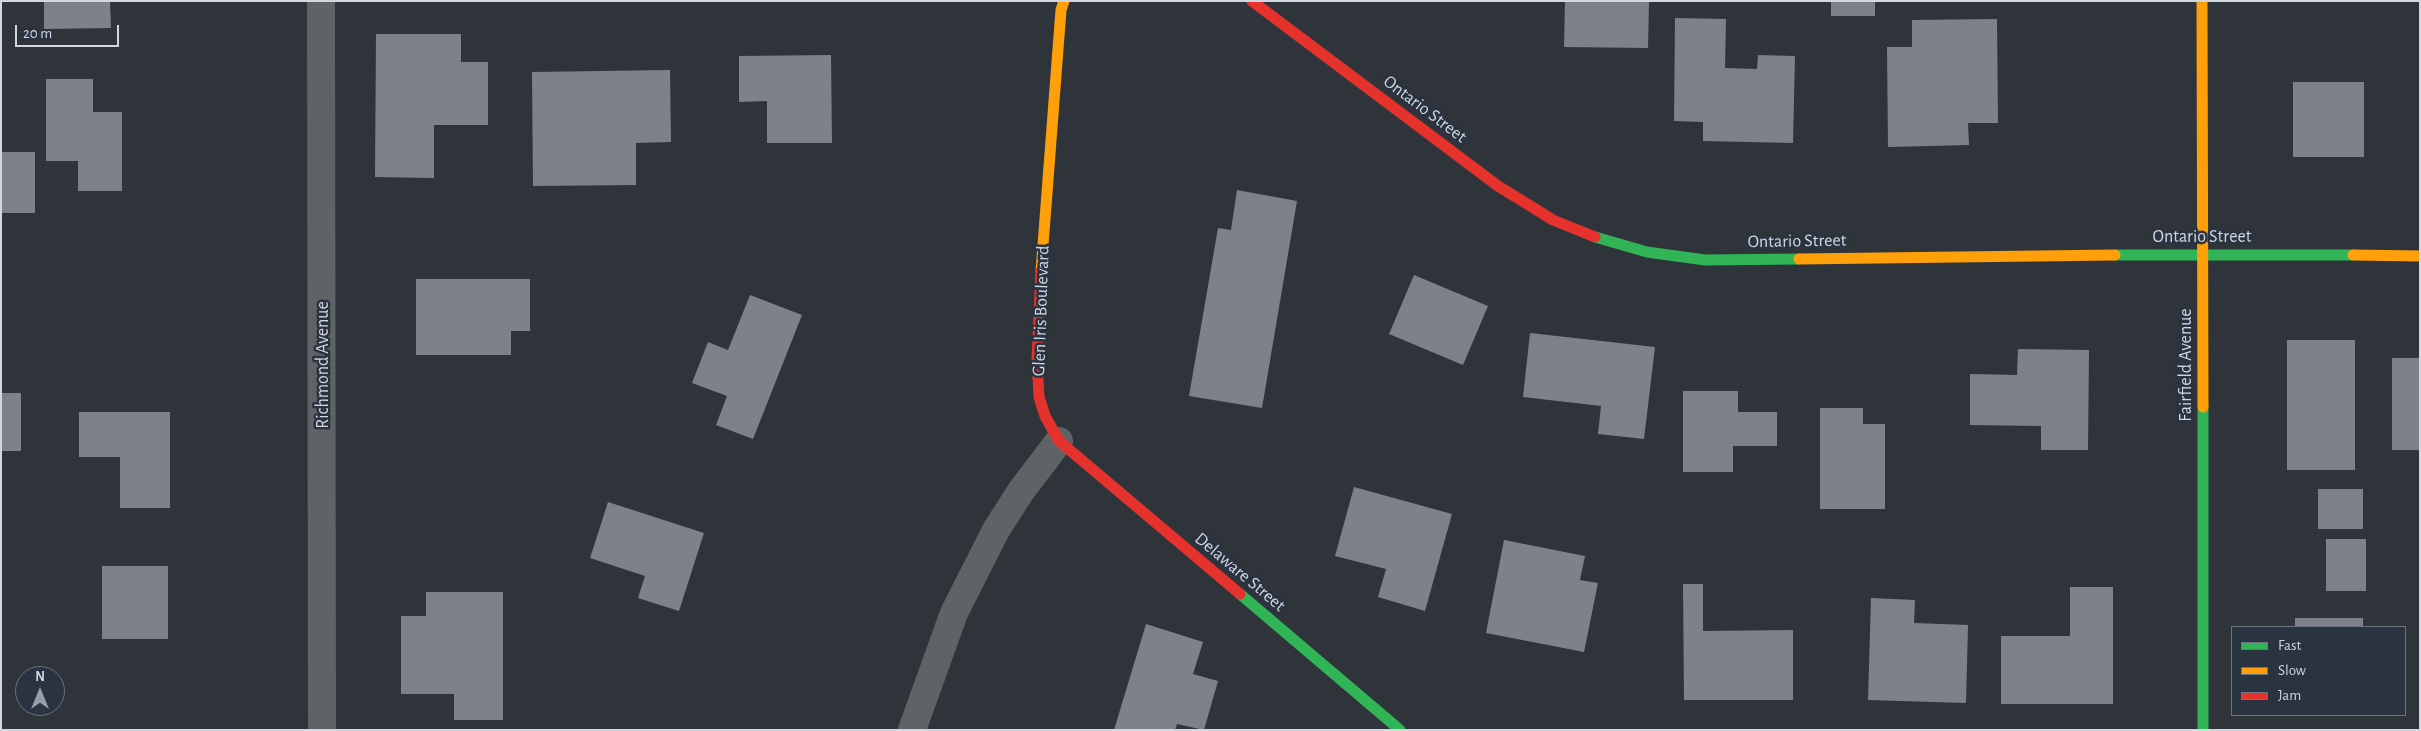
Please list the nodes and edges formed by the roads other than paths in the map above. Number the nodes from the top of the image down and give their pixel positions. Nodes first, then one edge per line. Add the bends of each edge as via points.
1 (321, 1) edge
2 (1064, 1) edge
3 (1252, 1) edge
4 (2202, 1) edge
5 (2204, 254) junction
6 (2420, 256) edge
7 (1059, 440) junction
8 (322, 730) edge
9 (912, 730) edge
10 (1400, 730) edge
11 (2203, 730) edge

1 - 8 street, Richmond Avenue
2 - 7 street, Glen Iris Boulevard via 1044,222 1036,360 1042,406
3 - 5 street, Ontario Street via 1498,186 1553,220 1583,234 1647,252 1705,260
4 - 5 street, Fairfield Avenue
5 - 6 street, Ontario Street
5 - 11 street, Fairfield Avenue
7 - 9 street via 1020,491 996,530 954,613
7 - 10 street, Delaware Street

